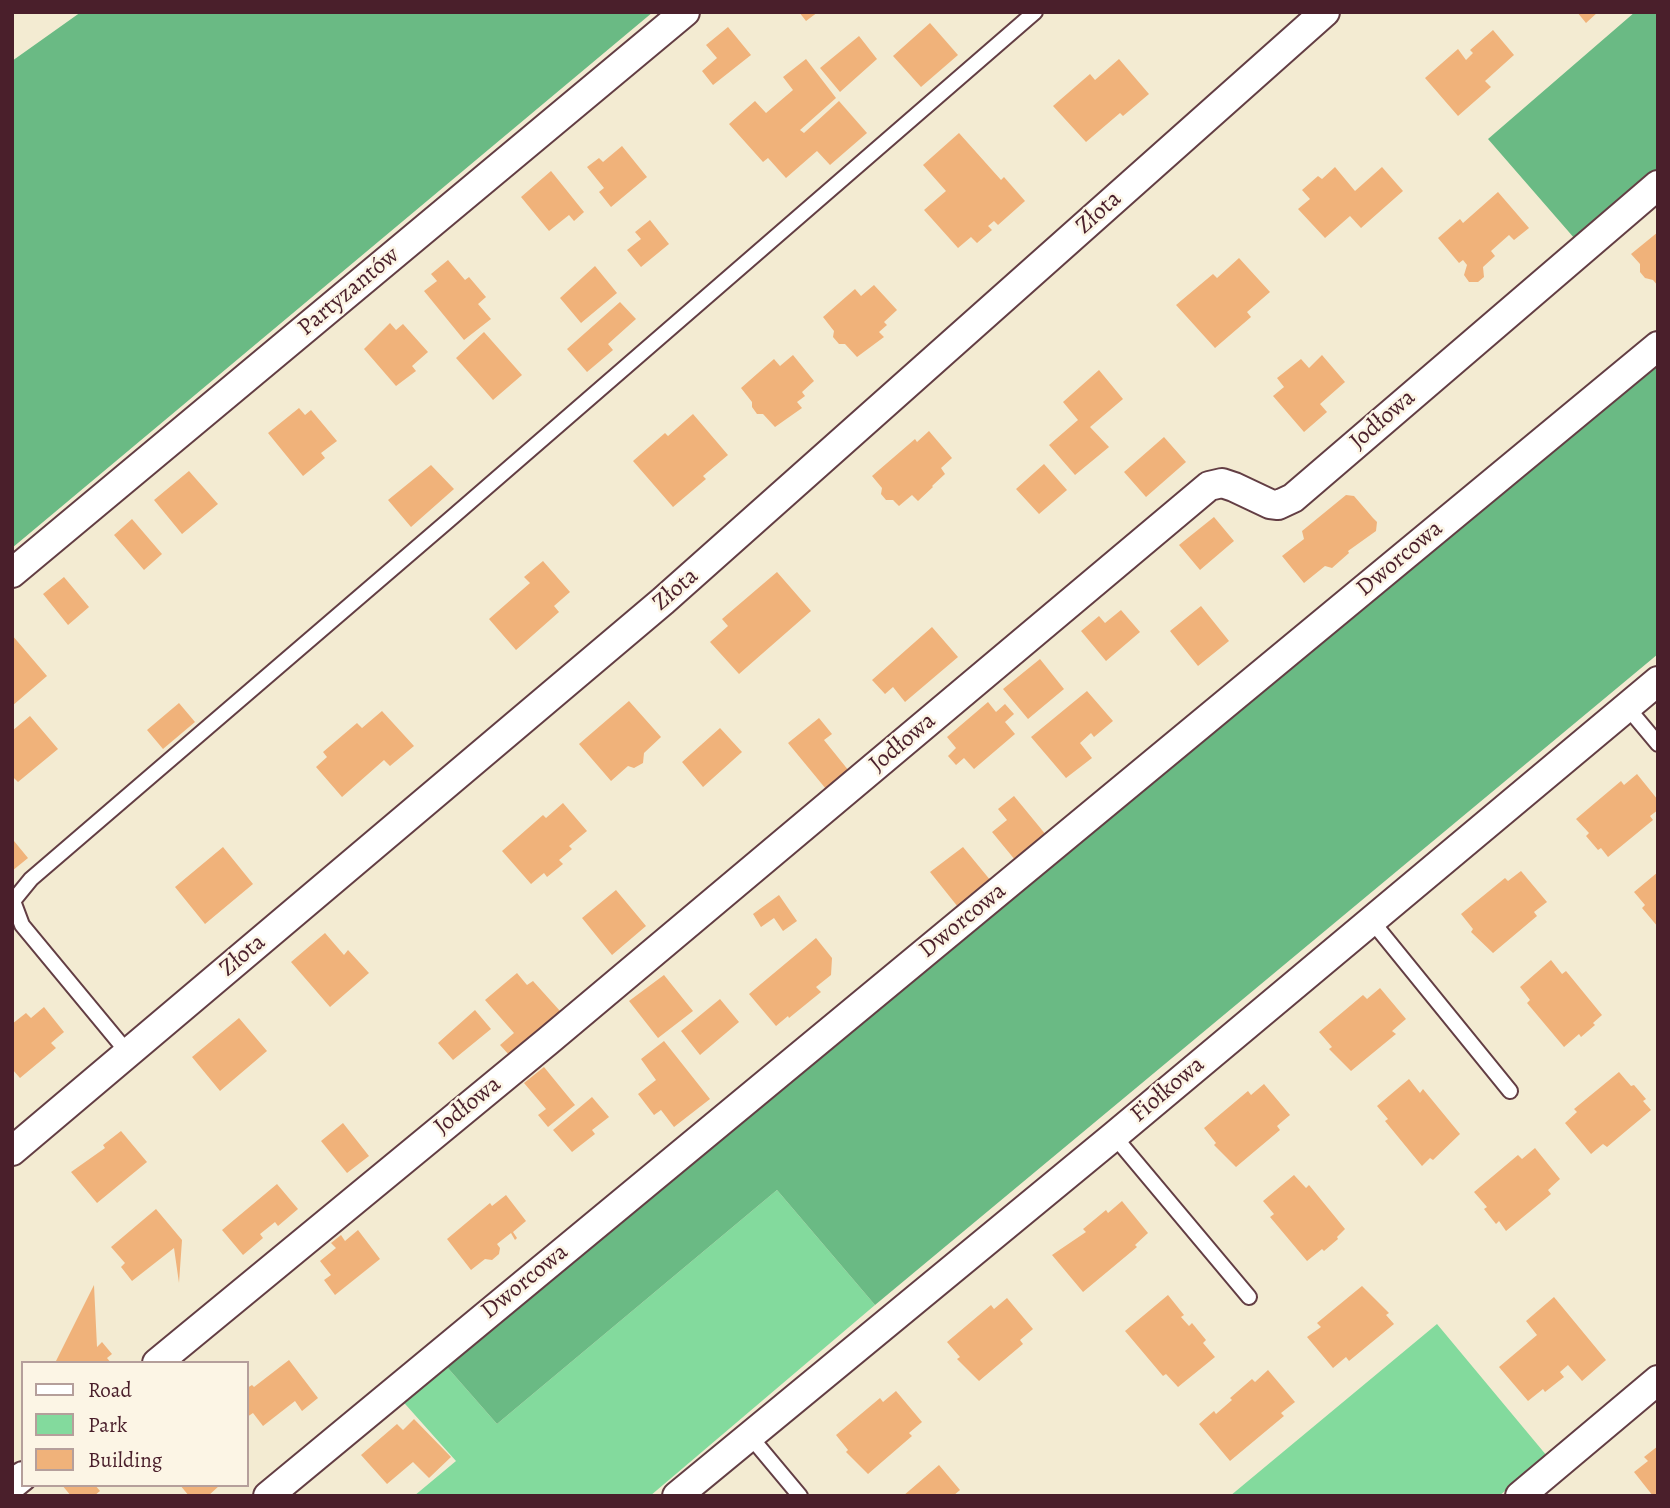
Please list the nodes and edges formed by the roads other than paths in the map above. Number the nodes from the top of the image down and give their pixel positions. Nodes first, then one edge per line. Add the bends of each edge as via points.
1 (685, 12) edge
2 (1035, 12) edge
3 (1325, 12) edge
4 (1658, 185) edge
5 (1658, 346) edge
6 (12, 573) edge
7 (1658, 681) edge
8 (1627, 707) junction
9 (1658, 744) edge
10 (1371, 920) junction
11 (128, 1053) junction
12 (1510, 1091) dead end
13 (1114, 1136) junction
14 (12, 1151) edge
15 (1249, 1297) dead end
16 (159, 1361) edge
17 (1658, 1380) edge
18 (748, 1434) junction
19 (268, 1496) edge
20 (677, 1496) edge
21 (800, 1496) edge
22 (1520, 1496) edge

1 - 6 street, Partyzantów
2 - 11 lane via 31,878 13,901 22,925
3 - 11 street, Złota via 663,601
4 - 16 street, Jodłowa via 1293,498 1270,504 1222,483 1209,486
5 - 19 street, Dworcowa
7 - 8 street, Fiołkowa
8 - 9 lane
8 - 10 street, Fiołkowa
10 - 12 lane
10 - 13 street, Fiołkowa
11 - 14 street, Złota
13 - 15 lane
13 - 18 street, Fiołkowa
17 - 22 street
18 - 20 street, Fiołkowa
18 - 21 lane

